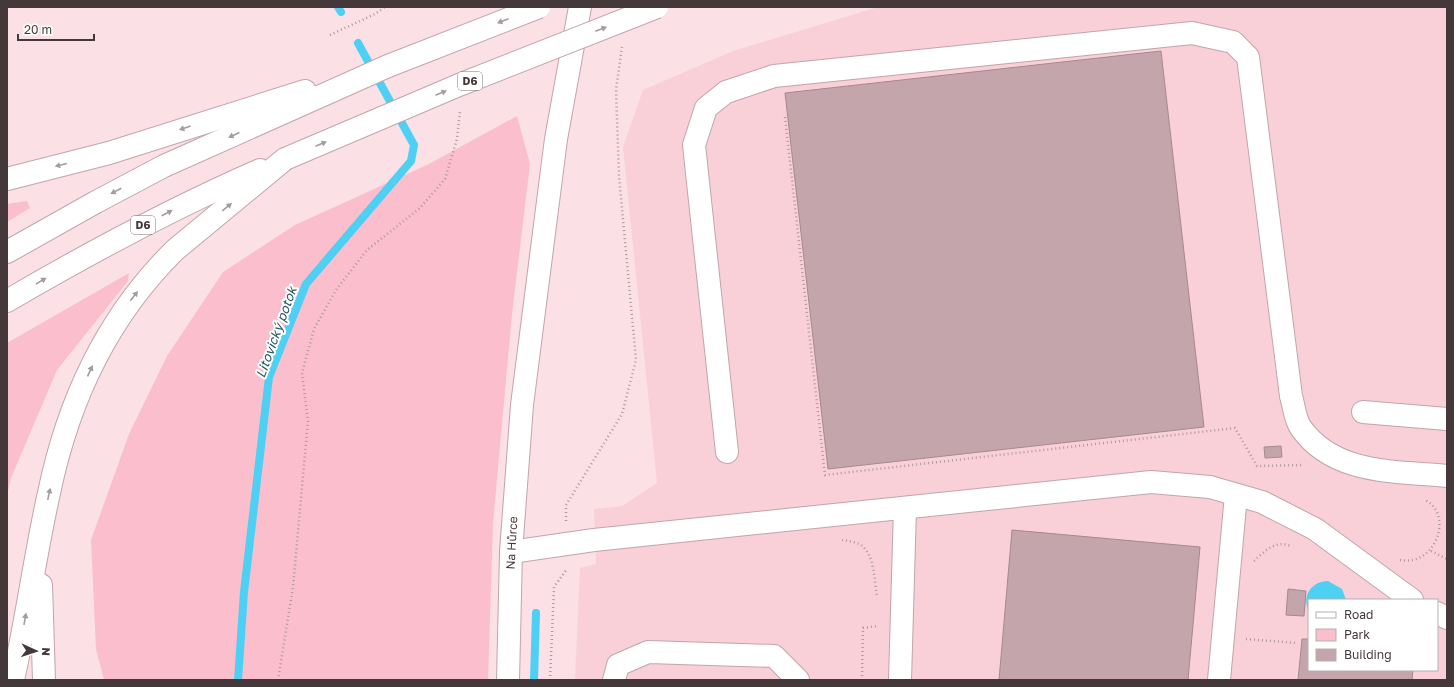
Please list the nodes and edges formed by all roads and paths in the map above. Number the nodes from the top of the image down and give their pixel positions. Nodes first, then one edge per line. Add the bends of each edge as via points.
1 (385, 7) edge
2 (539, 7) edge
3 (580, 7) edge
4 (657, 7) edge
5 (330, 35) dead end
6 (622, 45) dead end
7 (460, 108) dead end
8 (266, 111) junction
9 (785, 117) dead end
10 (285, 159) junction
11 (7, 179) edge
12 (7, 252) edge
13 (7, 301) edge
14 (1363, 412) dead end
15 (1447, 419) edge
16 (727, 452) dead end
17 (1309, 464) dead end
18 (1447, 476) edge
19 (1236, 494) junction
20 (1422, 499) dead end
21 (905, 508) junction
22 (1439, 509) dead end
23 (1304, 523) junction
24 (566, 526) dead end
25 (41, 532) junction
26 (839, 539) dead end
27 (1439, 545) dead end
28 (1431, 551) junction
29 (511, 552) junction
30 (1394, 559) dead end
31 (1447, 560) edge
32 (1253, 562) dead end
33 (570, 565) dead end
34 (1411, 599) edge
35 (878, 603) dead end
36 (882, 626) dead end
37 (1238, 639) dead end
38 (1297, 643) dead end
39 (13, 680) edge
40 (44, 680) edge
41 (278, 680) edge
42 (508, 680) edge
43 (550, 680) edge
44 (614, 680) edge
45 (798, 680) edge
46 (862, 680) edge
47 (900, 680) edge
48 (1220, 680) edge

1 - 5 path
2 -> 8 main road, bridge
3 - 29 main road, Na Hůrce via 556,139 522,405
10 -> 4 main road, D6, bridge via 459,85
6 - 24 path via 616,90 619,176 636,360 622,414 566,505
7 - 41 path via 457,139 445,179 420,208 367,250 336,290 314,329 302,373 307,429 293,587
8 -> 11 main road
8 -> 12 main road
9 - 17 path via 825,475 1235,428 1257,466
13 -> 10 main road, D6 via 116,239 189,202
25 -> 10 main road via 49,491 75,406 111,328 149,277 175,250
14 - 15 main road
16 - 18 main road via 694,144 706,108 726,92 774,76 1192,33 1233,42 1248,57 1291,396 1300,427 1326,454 1360,467
19 - 21 main road via 1210,487 1151,482
19 - 23 main road via 1262,502
19 - 48 main road
20 - 22 path
21 - 29 main road via 602,539
21 - 47 main road
23 - 32 path via 1298,548 1286,544 1271,546
23 - 34 main road
39 -> 25 main road
25 - 40 main road
26 - 35 path via 862,545 867,551
27 - 28 path
28 - 30 path via 1424,557 1407,562
28 - 31 path
29 - 42 main road, Na Hůrce
33 - 43 path via 554,587
36 - 46 path via 864,628
37 - 38 path
44 - 45 main road via 618,665 648,652 774,656

